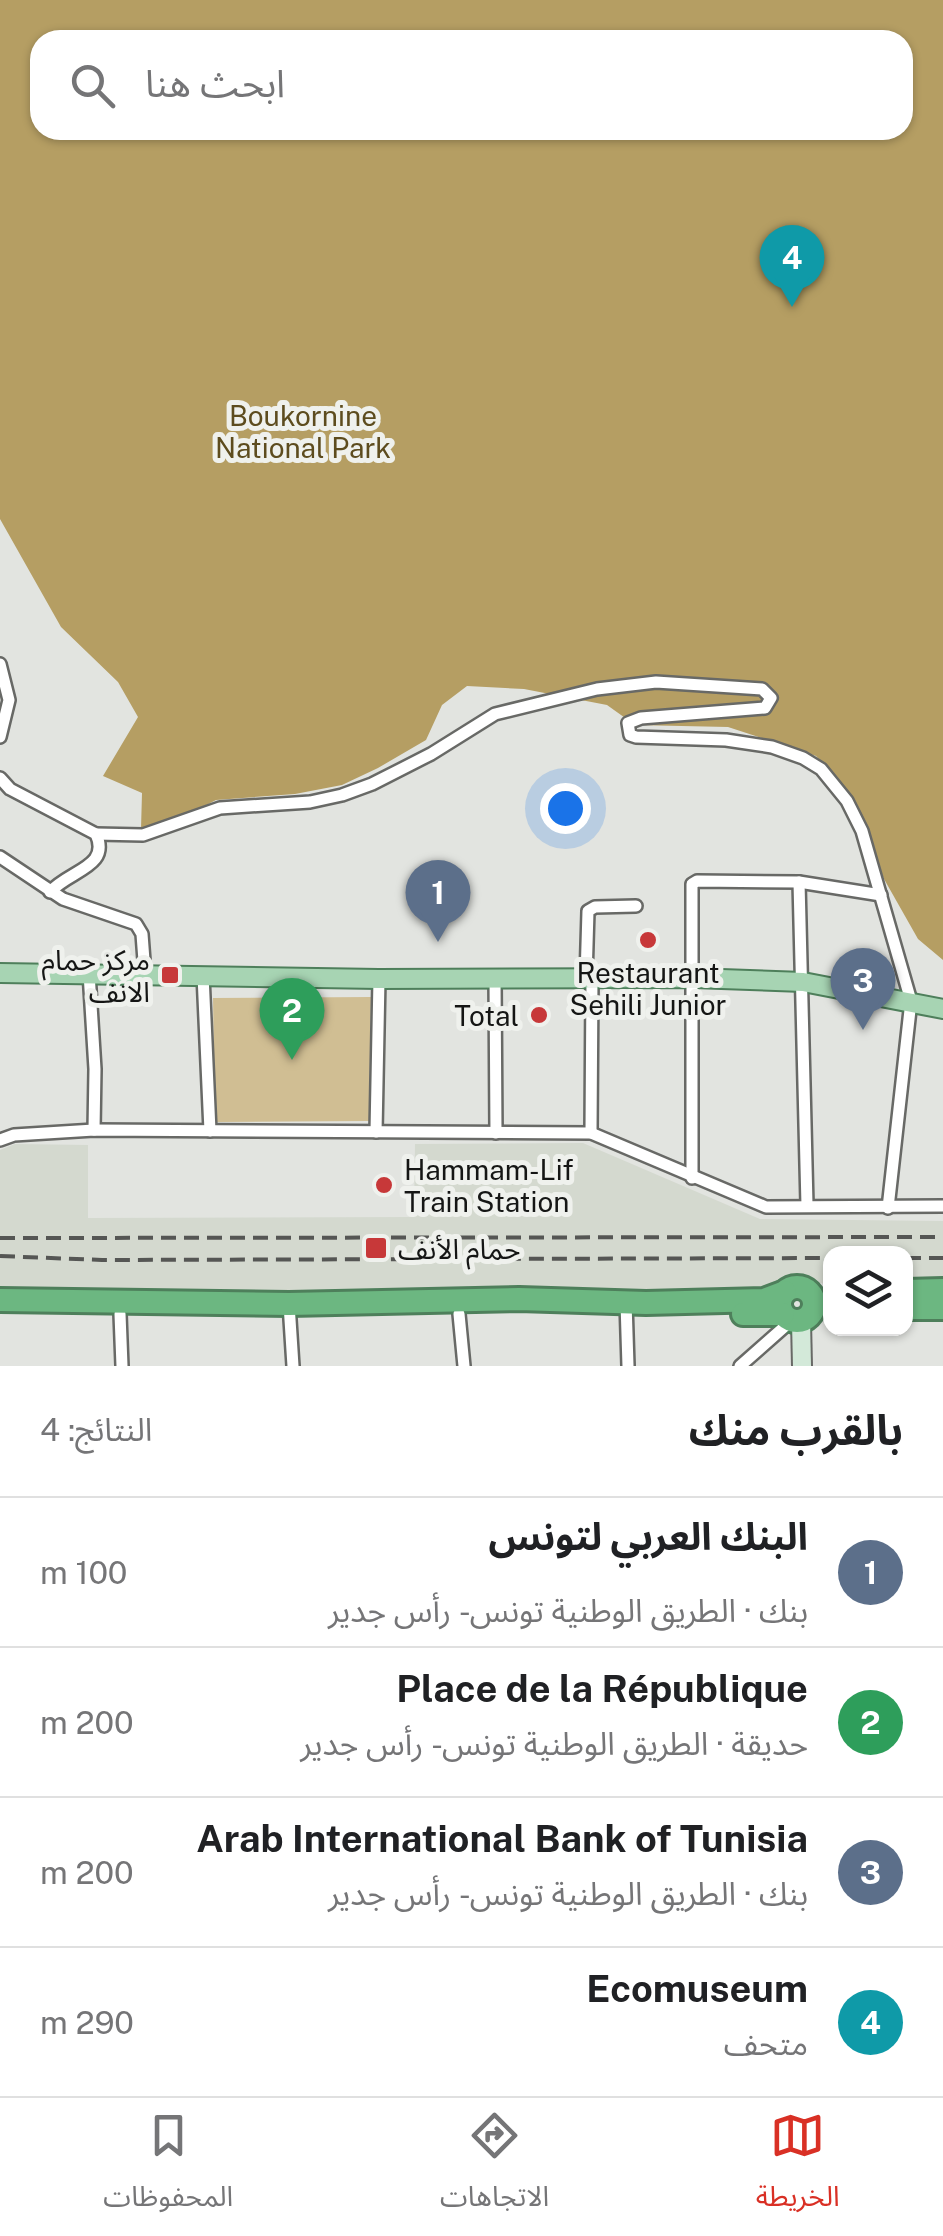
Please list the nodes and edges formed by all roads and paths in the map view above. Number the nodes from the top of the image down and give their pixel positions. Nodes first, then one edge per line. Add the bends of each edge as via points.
1 (0, 664) edge
2 (0, 737) edge
3 (0, 778) edge
4 (96, 834) junction
5 (0, 857) edge
6 (799, 882) junction
7 (50, 892) junction
8 (881, 895) junction
9 (636, 906) dead end
10 (89, 972) junction
11 (0, 974) edge
12 (145, 974) junction
13 (203, 974) junction
14 (379, 978) junction
15 (495, 978) junction
16 (589, 978) junction
17 (693, 978) junction
18 (803, 982) junction
19 (911, 1001) junction
20 (943, 1009) edge
21 (94, 1130) junction
22 (210, 1131) junction
23 (376, 1132) junction
24 (590, 1133) junction
25 (496, 1134) junction
26 (0, 1140) edge
27 (692, 1178) junction
28 (808, 1205) junction
29 (943, 1206) edge
30 (888, 1208) junction
31 (913, 1290) edge
32 (943, 1290) edge
33 (820, 1292) edge
34 (0, 1300) edge
35 (913, 1308) edge
36 (943, 1308) edge
37 (627, 1309) junction
38 (289, 1311) junction
39 (800, 1313) edge
40 (0, 1314) edge
41 (120, 1314) junction
42 (459, 1314) junction
43 (122, 1366) edge
44 (293, 1366) edge
45 (464, 1366) edge
46 (628, 1366) edge
47 (740, 1366) edge
48 (802, 1366) edge

1 - 2 street via 10,700
3 - 4 street
4 - 7 street via 100,855
4 - 8 street via 142,834 220,808 342,794 431,754 495,714 596,689 689,683 762,689 770,704 752,711 641,718 628,723 630,735 772,747 821,769 862,831
5 - 7 street
6 - 8 street
6 - 17 street via 694,882
6 - 18 street
7 - 12 street via 136,924
8 - 19 street
9 - 16 street via 588,911
10 - 11 main road
10 - 12 main road
10 - 21 street
12 - 13 main road
13 - 14 main road
13 - 22 street
14 - 15 main road
14 - 23 street
15 - 16 main road
15 - 25 street
16 - 17 main road
16 - 24 street
17 - 18 main road
17 - 27 street
18 - 19 main road
18 - 28 street
19 - 20 main road
19 - 30 street
21 - 22 street
21 - 26 street
22 - 23 street
23 - 25 street
24 - 25 street
24 - 27 street
27 - 28 street via 766,1208
28 - 30 street
29 - 30 street
31 - 32 highway
33 - 39 highway
34 - 38 highway
35 - 36 highway
37 - 38 highway via 519,1299
37 - 39 highway
37 - 42 highway
37 - 46 street
38 - 41 highway
38 - 42 highway
38 - 44 street
39 - 47 street
39 - 48 street
40 - 41 highway
41 - 43 street
42 - 45 street

